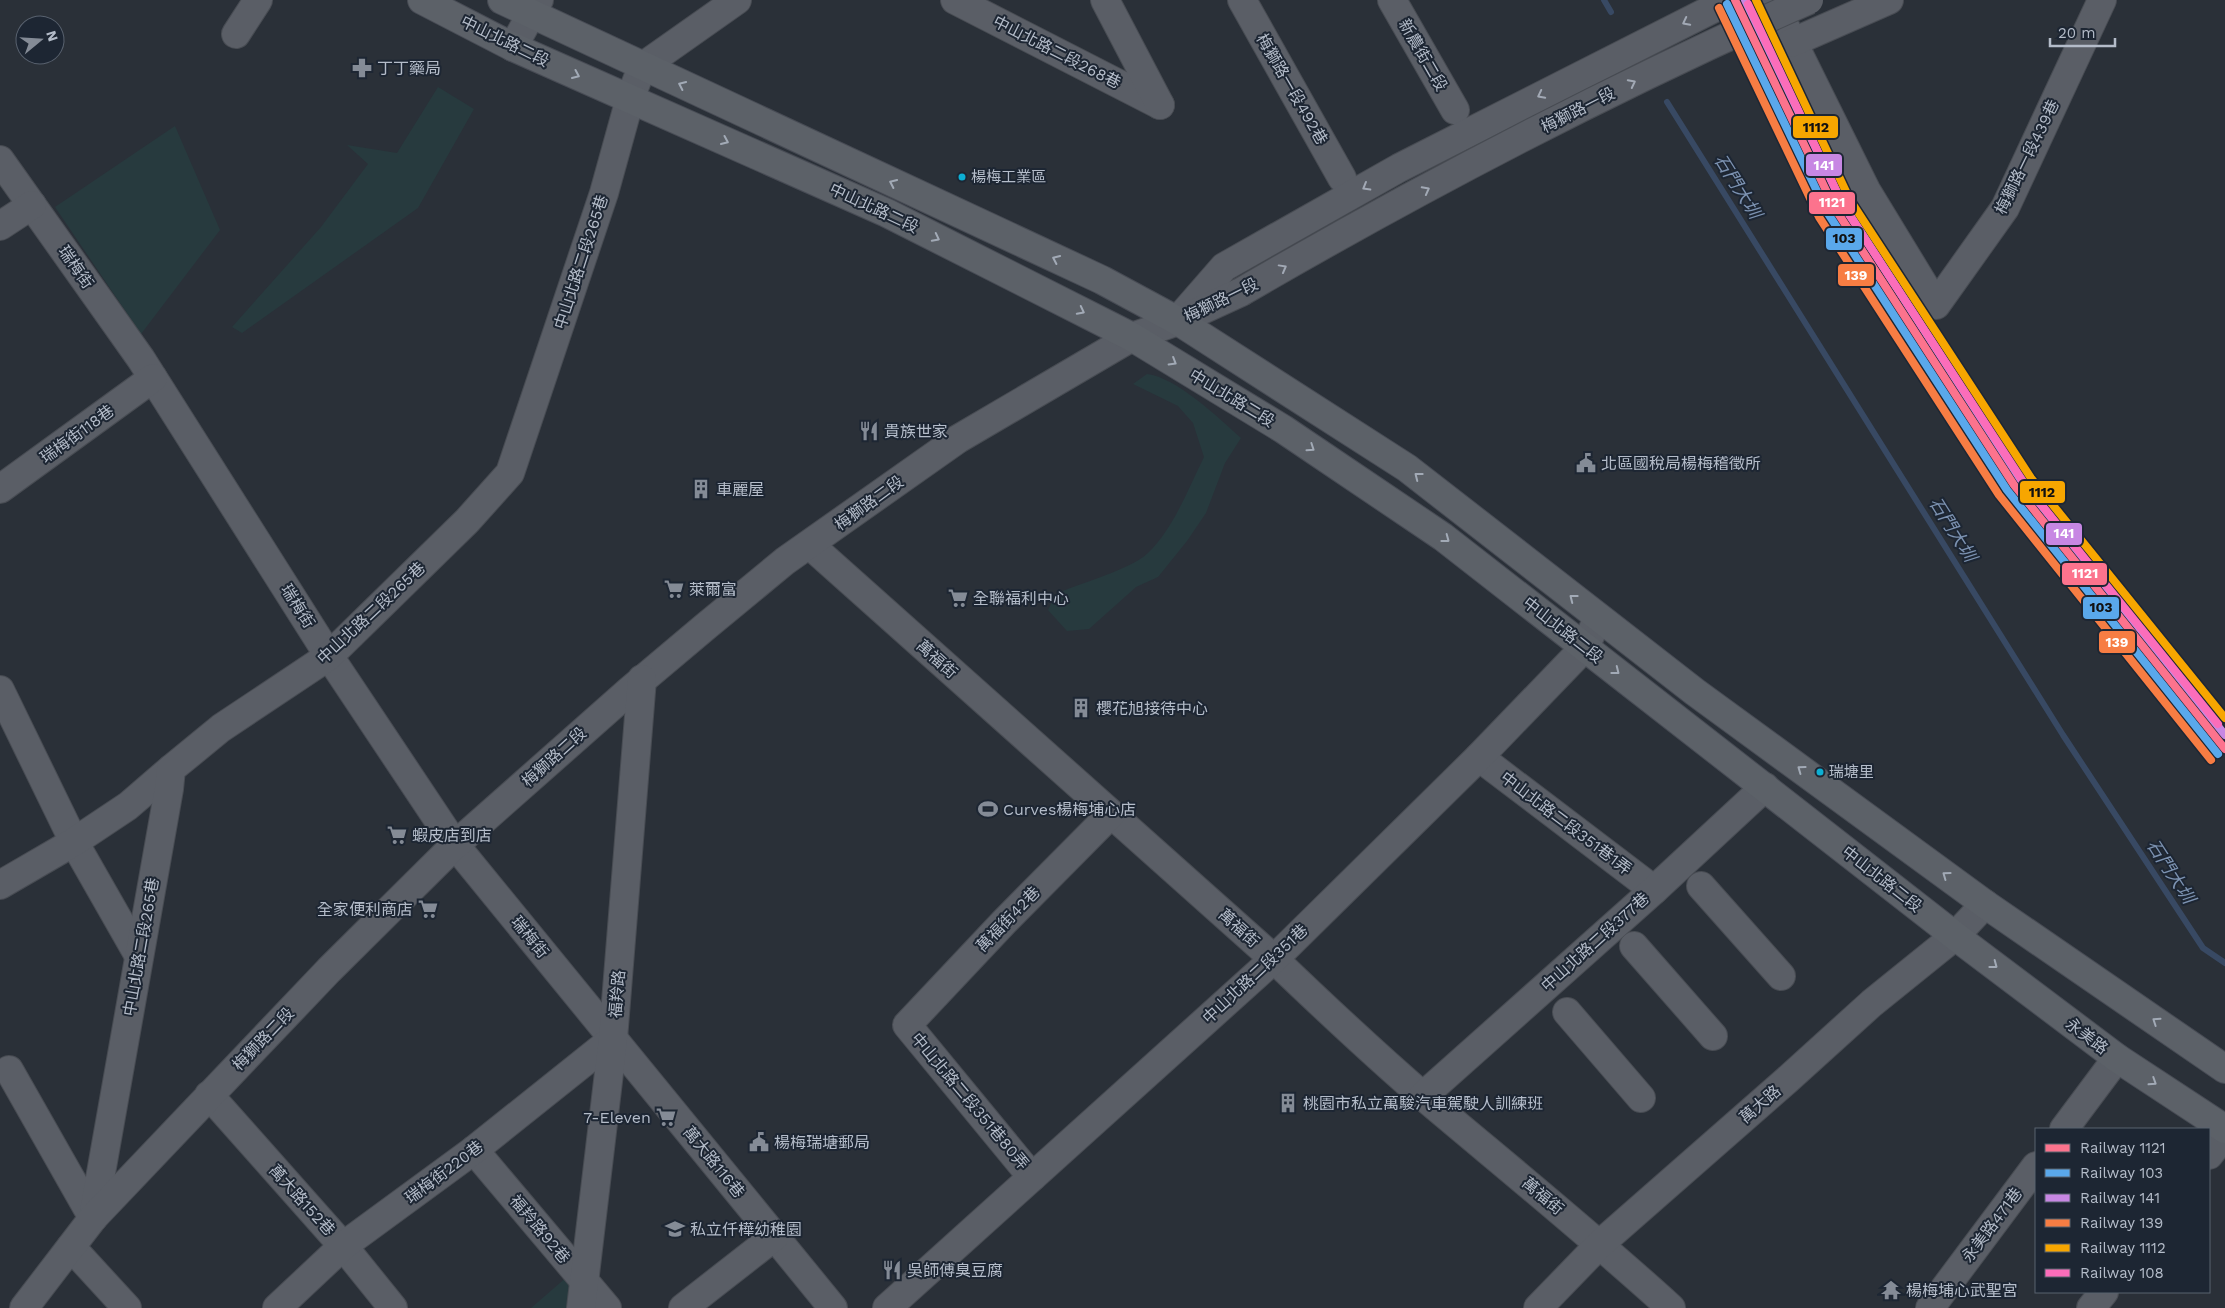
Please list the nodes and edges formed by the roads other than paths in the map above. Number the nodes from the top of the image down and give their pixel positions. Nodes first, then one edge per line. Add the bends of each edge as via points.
1 (258, 0) edge
2 (422, 0) edge
3 (502, 0) edge
4 (737, 0) edge
5 (955, 0) edge
6 (1105, 0) edge
7 (1242, 0) edge
8 (1392, 0) edge
9 (1730, 0) edge
10 (1772, 0) edge
11 (1809, 0) edge
12 (1890, 0) edge
13 (2102, 0) edge
14 (535, 7) edge
15 (236, 34) dead end
16 (1792, 43) junction
17 (513, 47) junction
18 (642, 67) junction
19 (630, 99) junction
20 (1455, 110) dead end
21 (0, 160) edge
22 (1342, 178) dead end
23 (32, 205) junction
24 (0, 226) edge
25 (1178, 321) junction
26 (1132, 337) junction
27 (153, 378) junction
28 (0, 489) edge
29 (810, 545) junction
30 (1598, 618) junction
31 (1585, 646) junction
32 (329, 656) junction
33 (642, 680) junction
34 (0, 690) edge
35 (1479, 756) junction
36 (171, 769) junction
37 (1765, 786) junction
38 (1111, 814) junction
39 (74, 842) junction
40 (455, 845) junction
41 (0, 885) edge
42 (1701, 886) dead end
43 (1654, 890) junction
44 (1986, 904) junction
45 (1955, 936) junction
46 (1634, 946) dead end
47 (139, 956) junction
48 (1274, 959) junction
49 (1781, 976) dead end
50 (1567, 1012) dead end
51 (907, 1025) joint
52 (1713, 1036) dead end
53 (614, 1039) junction
54 (2117, 1058) junction
55 (2225, 1069) edge
56 (9, 1070) dead end
57 (209, 1095) junction
58 (1423, 1096) junction
59 (1641, 1098) dead end
60 (2065, 1128) edge
61 (2225, 1129) edge
62 (2225, 1134) edge
63 (474, 1150) junction
64 (2210, 1154) edge
65 (2035, 1167) edge
66 (1032, 1177) junction
67 (93, 1218) junction
68 (774, 1237) junction
69 (1600, 1244) junction
70 (343, 1246) junction
71 (71, 1247) junction
72 (583, 1280) junction
73 (2103, 1293) edge
74 (24, 1308) edge
75 (127, 1308) edge
76 (277, 1308) edge
77 (394, 1308) edge
78 (581, 1308) edge
79 (607, 1308) edge
80 (683, 1308) edge
81 (833, 1308) edge
82 (887, 1308) edge
83 (1538, 1308) edge
84 (1672, 1308) edge
85 (1930, 1308) edge
86 (2091, 1308) edge

1 - 15 street
2 - 17 main road, 中山北路二段
3 - 14 main road, 中山北路二段
4 - 18 street
5 - 6 street, 中山北路二段268巷 via 1160,105
7 - 22 street, 梅獅路一段492巷
8 - 20 street, 新農街二段
9 -> 25 street, 梅獅路一段 via 1399,168 1224,267
10 - 16 street
25 -> 11 street, 梅獅路一段, bridge via 1241,292 1517,140 1707,45
12 - 16 street
13 - 16 street, 梅獅路一段439巷 via 2006,208 1936,305 1866,190
14 - 17 street
14 - 18 main road, 中山北路二段
17 -> 19 main road, 中山北路二段
18 - 19 street
25 -> 18 main road, 中山北路二段 via 1102,280
19 -> 26 main road, 中山北路二段 via 887,213
19 - 32 street, 中山北路二段265巷 via 604,193 510,473 467,521
21 - 23 street, 瑞梅街
23 - 24 street
23 - 27 street, 瑞梅街
25 - 26 street, 梅獅路二段
30 -> 25 main road, 中山北路二段 via 1408,468
26 - 29 street, 梅獅路二段 via 958,439
26 -> 31 main road, 中山北路二段 via 1283,429 1443,537
27 - 28 street, 瑞梅街118巷
27 - 32 street, 瑞梅街
29 - 33 street, 梅獅路二段 via 785,561
29 - 38 street, 萬福街
30 - 31 street, 中山北路二段351巷
44 -> 30 main road, 中山北路二段
31 - 35 street, 中山北路二段351巷
31 -> 37 main road, 中山北路二段
32 - 36 street, 中山北路二段265巷 via 221,728
32 - 40 street, 瑞梅街
33 - 40 street, 梅獅路二段
33 - 53 street, 福羚路
34 - 39 street
35 - 43 street, 中山北路二段351巷1弄
35 - 48 street, 中山北路二段351巷
36 - 39 street via 128,806
36 - 47 street, 中山北路二段265巷
37 - 43 street, 中山北路二段377巷
37 - 45 main road, 中山北路二段
38 - 48 street, 萬福街
38 - 51 street, 萬福街42巷
39 - 41 street
39 - 47 street
40 - 53 street, 瑞梅街
40 - 57 street, 梅獅路二段
42 - 49 street
43 - 58 street, 中山北路二段377巷
44 - 45 street, 萬大路
55 -> 44 main road
45 -> 54 main road, 永美路
45 - 69 street, 萬大路 via 1872,1003
46 - 52 street
47 - 67 street, 中山北路二段265巷
48 - 58 street, 萬福街
48 - 66 street, 中山北路二段351巷
50 - 59 street
51 - 66 street, 中山北路二段351巷80弄
53 - 63 street, 瑞梅街220巷
53 - 68 street, 萬大路116巷
53 - 72 street, 福羚路
54 - 60 street
54 -> 61 main road, 永美路
56 - 67 street
57 - 67 street, 梅獅路二段
57 - 70 street, 萬大路152巷
58 - 69 street, 萬福街
62 - 64 street
63 - 70 street, 瑞梅街220巷
63 - 72 street, 福羚路92巷
65 - 85 street, 永美路471巷
66 - 82 street, 中山北路二段351巷
67 - 71 street, 梅獅路二段
68 - 80 street
68 - 81 street, 萬大路116巷
69 - 83 street, 萬大路
69 - 84 street, 萬福街
70 - 76 street, 瑞梅街220巷
70 - 77 street, 萬大路152巷
71 - 74 street, 梅獅路二段
71 - 75 street
72 - 78 street, 福羚路
72 - 79 street, 福羚路92巷
73 - 86 street

